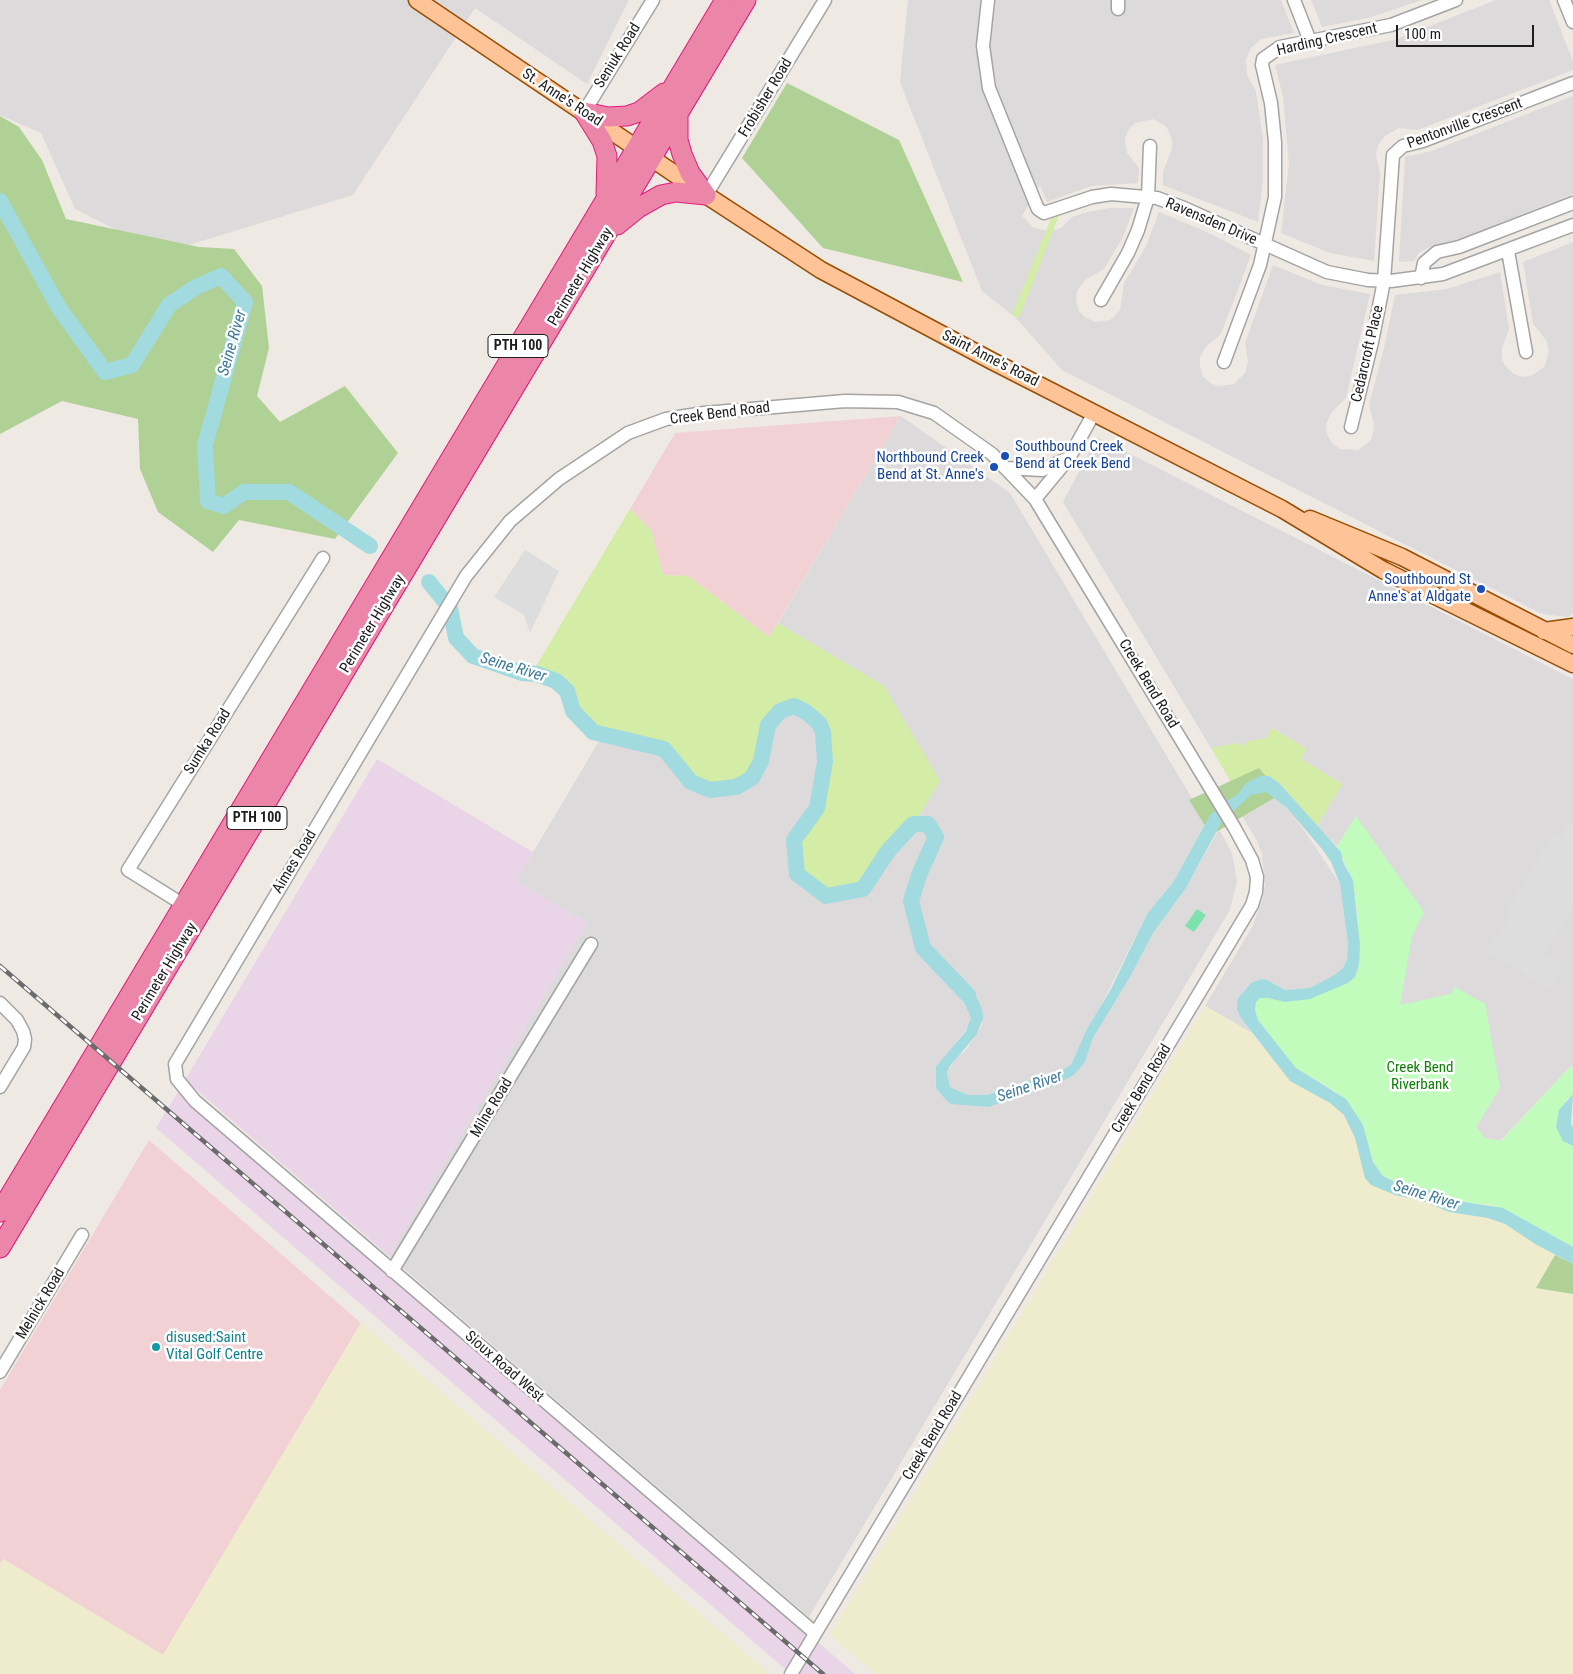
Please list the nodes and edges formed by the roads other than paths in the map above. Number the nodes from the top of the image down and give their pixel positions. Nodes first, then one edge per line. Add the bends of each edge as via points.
1 (417, 0) edge
2 (653, 0) edge
3 (724, 0) edge
4 (746, 0) edge
5 (825, 0) edge
6 (988, 0) edge
7 (1294, 0) edge
8 (1456, 0) edge
9 (1564, 0) edge
10 (1573, 22) edge
11 (1310, 41) junction
12 (1573, 83) edge
13 (673, 86) junction
14 (584, 112) junction
15 (678, 114) junction
16 (1150, 146) dead end
17 (644, 153) junction
18 (706, 195) junction
19 (1148, 197) junction
20 (606, 198) junction
21 (1573, 203) edge
22 (1573, 225) edge
23 (606, 235) junction
24 (1265, 245) junction
25 (1508, 251) junction
26 (1421, 278) junction
27 (1384, 281) junction
28 (1101, 300) dead end
29 (1526, 352) dead end
30 (1224, 362) dead end
31 (1094, 413) junction
32 (1351, 427) dead end
33 (1069, 458) junction
34 (1005, 468) junction
35 (1035, 499) junction
36 (1282, 509) junction
37 (323, 558) dead end
38 (438, 622) joint
39 (1573, 627) edge
40 (1544, 630) junction
41 (1573, 645) edge
42 (1573, 664) edge
43 (184, 905) junction
44 (591, 944) dead end
45 (0, 1003) edge
46 (0, 1087) edge
47 (195, 1101) joint
48 (0, 1212) edge
49 (82, 1235) dead end
50 (0, 1248) edge
51 (392, 1271) junction
52 (0, 1372) edge
53 (815, 1633) junction
54 (791, 1674) edge

1 - 14 main road, St. Anne's Road
2 - 14 street, Seniuk Road
3 - 13 highway, Perimeter Highway / PTH 100
4 - 15 highway, Perimeter Highway / PTH 100
5 - 18 street, Frobisher Road
6 - 19 street, Ravensden Drive via 983,46 989,88 1038,209 1050,213 1092,197 1110,194
7 - 11 street
8 - 11 street, Harding Crescent via 1391,25
9 - 10 street
11 - 24 street, Harding Crescent via 1280,47 1264,59 1262,65 1273,119 1276,178
12 - 27 street, Pentonville Crescent via 1397,150 1392,162
13 - 14 highway via 632,114 608,117
13 - 17 highway, Perimeter Highway / PTH 100
14 - 17 main road, St. Anne's Road
14 - 20 highway via 602,141 607,156
15 - 17 highway, Perimeter Highway / PTH 100
15 - 18 highway via 678,140 682,154 690,173
16 - 19 street
17 - 18 main road, St. Anne's Road
17 - 20 highway, Perimeter Highway / PTH 100
17 - 23 highway, Perimeter Highway / PTH 100
18 - 23 highway via 676,192 661,195 638,208
18 - 31 main road, Saint Anne's Road via 828,274
19 - 24 street, Ravensden Drive via 1184,208
19 - 28 street via 1128,253
20 - 43 highway, Perimeter Highway / PTH 100
21 - 26 street via 1459,247 1437,252 1424,263
22 - 25 street, Ravensden Drive
23 - 50 highway, Perimeter Highway / PTH 100
24 - 27 street, Ravensden Drive via 1327,272
24 - 30 street
25 - 26 street, Ravensden Drive via 1462,268
25 - 29 street
26 - 27 street, Ravensden Drive
27 - 32 street, Cedarcroft Place
31 - 33 street
31 - 36 main road, Saint Anne's Road
33 - 34 street via 1042,470
33 - 35 street
34 - 35 street, Creek Bend Road
34 - 38 street, Creek Bend Road via 992,454 934,413 898,402 845,402 666,419 628,433 559,479 510,521 466,576
35 - 53 street, Creek Bend Road via 1252,860 1257,877 1252,905
36 - 40 main road, Saint Anne's Road via 1402,556
36 - 42 main road, Saint Anne's Road via 1383,570
37 - 43 street, Sumka Road via 128,870
38 - 47 street, Aimes Road via 179,1054 175,1064 176,1079
39 - 40 main road
40 - 41 main road, Saint Anne's Road
43 - 48 highway, Perimeter Highway / PTH 100
44 - 51 street, Milne Road
45 - 46 street via 17,1020 23,1031 24,1046
47 - 51 street, Sioux Road West
49 - 52 street, Melnick Road
51 - 53 street, Sioux Road West
53 - 54 street, Creek Bend Road

